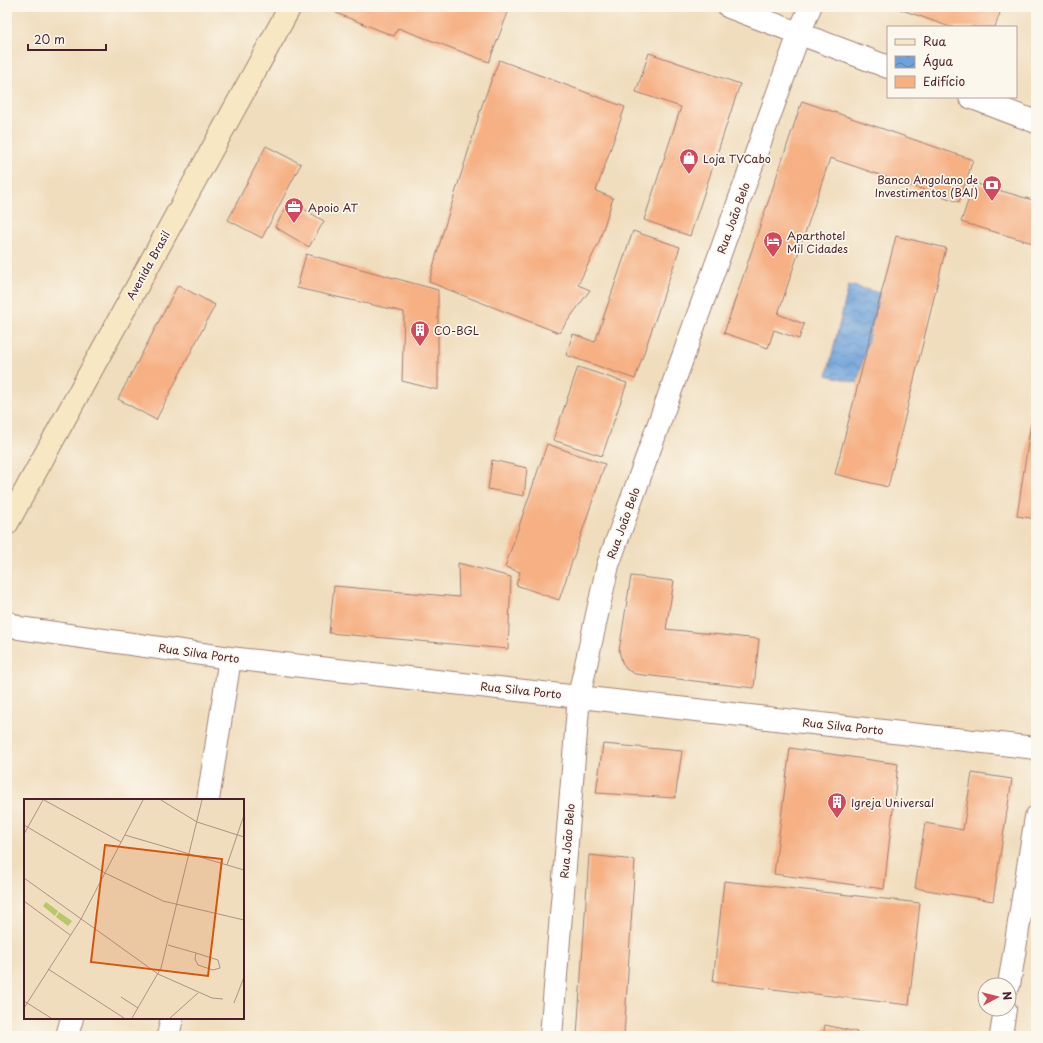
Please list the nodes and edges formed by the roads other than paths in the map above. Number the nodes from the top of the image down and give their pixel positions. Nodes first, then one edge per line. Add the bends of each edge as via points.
1 (290, 7) edge
2 (729, 7) edge
3 (810, 7) edge
4 (799, 34) junction
5 (887, 67) edge
6 (973, 98) edge
7 (1036, 122) edge
8 (7, 524) edge
9 (7, 622) edge
10 (230, 658) junction
11 (579, 696) junction
12 (1036, 748) edge
13 (208, 799) edge
14 (1036, 817) edge
15 (1010, 977) edge
16 (1004, 1017) edge
17 (72, 1019) edge
18 (172, 1019) edge
19 (67, 1036) edge
20 (168, 1036) edge
21 (551, 1036) edge
22 (1001, 1036) edge

1 - 8 street, Avenida Brasil
2 - 4 street
3 - 4 street, Rua João Belo
4 - 5 street
4 - 11 street, Rua João Belo via 608,565
6 - 7 street
9 - 10 street, Rua Silva Porto via 19,628
10 - 11 street, Rua Silva Porto
10 - 13 street
11 - 12 street, Rua Silva Porto
11 - 21 street, Rua João Belo
14 - 15 street
16 - 22 street
17 - 19 street
18 - 20 street

